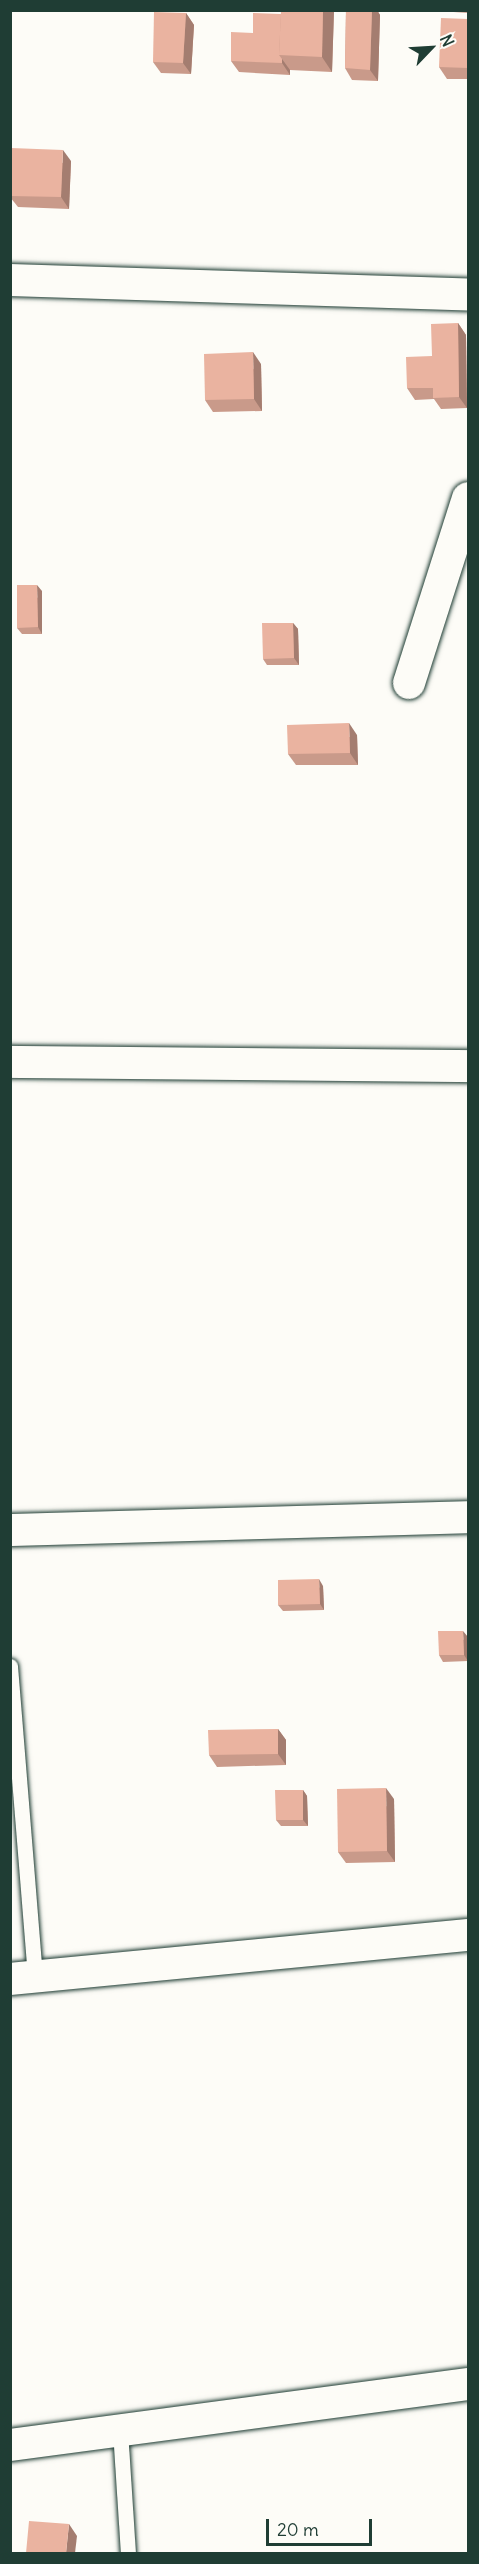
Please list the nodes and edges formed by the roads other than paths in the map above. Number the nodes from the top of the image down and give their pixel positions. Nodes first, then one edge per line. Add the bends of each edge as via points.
1 (10, 280) edge
2 (468, 294) edge
3 (468, 498) edge
4 (409, 683) dead end
5 (10, 1062) edge
6 (468, 1066) edge
7 (468, 1517) edge
8 (10, 1530) edge
9 (10, 1666) edge
10 (468, 1935) edge
11 (23, 1977) edge
12 (468, 2384) edge
13 (120, 2430) junction
14 (10, 2445) edge
15 (128, 2553) edge

1 - 2 street
3 - 4 street
5 - 6 street
7 - 8 street
9 - 11 lane
10 - 11 street
12 - 13 street
13 - 14 street
13 - 15 lane

